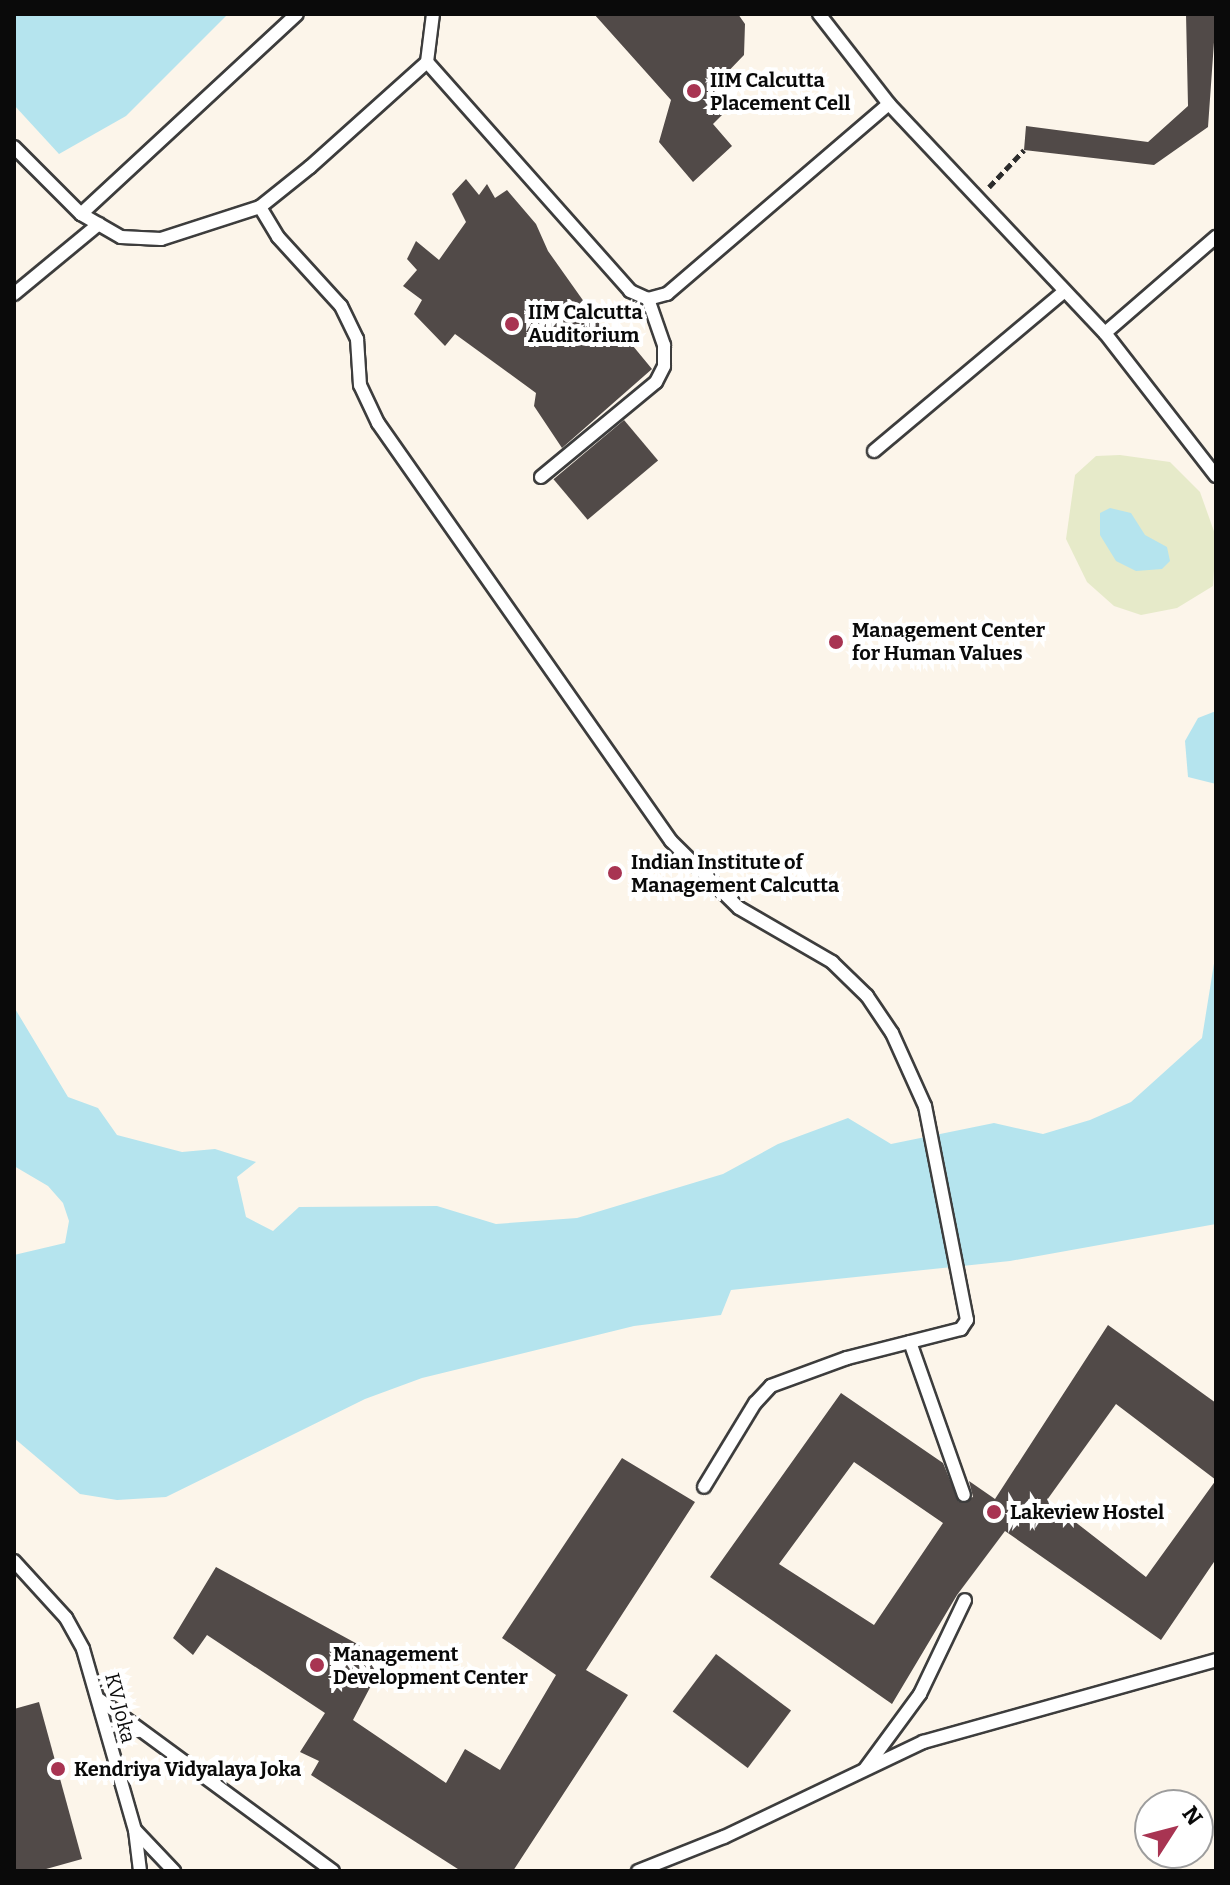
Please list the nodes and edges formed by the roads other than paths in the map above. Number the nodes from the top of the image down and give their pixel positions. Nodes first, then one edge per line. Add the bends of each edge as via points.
1 (297, 14) edge
2 (433, 14) edge
3 (819, 14) edge
4 (427, 62) junction
5 (889, 104) junction
6 (14, 147) edge
7 (260, 207) junction
8 (81, 214) junction
9 (99, 224) junction
10 (1216, 237) edge
11 (1062, 293) junction
12 (14, 294) edge
13 (648, 299) junction
14 (1105, 333) junction
15 (874, 451) dead end
16 (1216, 476) edge
17 (541, 477) dead end
18 (910, 1342) junction
19 (704, 1487) dead end
20 (964, 1495) dead end
21 (14, 1561) edge
22 (965, 1600) dead end
23 (1216, 1660) edge
24 (100, 1700) junction
25 (864, 1771) junction
26 (135, 1830) junction
27 (140, 1871) edge
28 (174, 1871) edge
29 (333, 1871) edge
30 (638, 1871) edge

1 - 8 lane
2 - 4 lane
3 - 5 lane
4 - 7 lane
4 - 13 lane via 630,291
5 - 11 lane
5 - 13 lane via 667,294
6 - 8 lane
7 - 9 lane via 161,239 121,237
7 - 18 lane via 278,237 341,306 357,339 360,385 378,423 671,841 739,908 832,962 867,996 892,1033 925,1106 967,1320 961,1329
8 - 9 lane
9 - 12 lane
10 - 14 lane
11 - 14 lane
11 - 15 lane
13 - 17 lane via 664,345 664,366 656,382
14 - 16 lane
18 - 19 lane via 771,1386
18 - 20 lane
21 - 24 lane, KV Joka via 66,1618
22 - 25 lane via 920,1694
23 - 25 lane via 923,1742
24 - 26 lane, KV Joka via 112,1762
24 - 29 lane
25 - 30 lane
26 - 27 lane
26 - 28 lane, KV Joka

